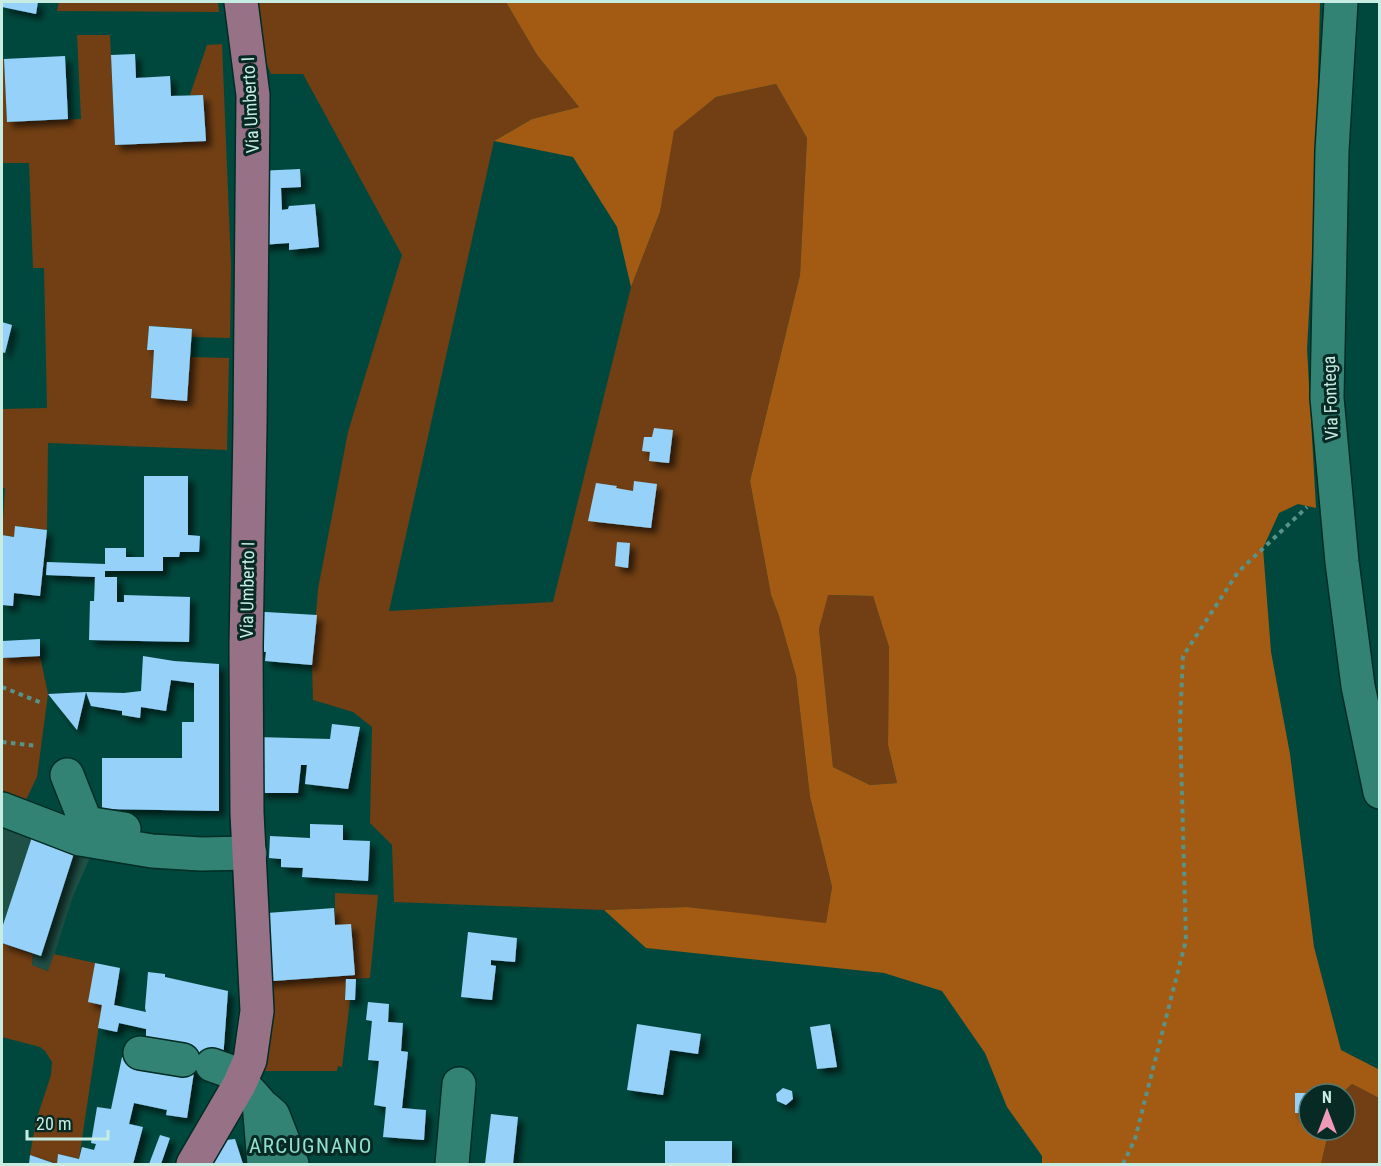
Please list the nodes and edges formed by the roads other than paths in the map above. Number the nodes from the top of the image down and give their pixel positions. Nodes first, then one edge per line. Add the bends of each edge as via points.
1 (240, 2) edge
2 (1341, 2) edge
3 (67, 775) dead end
4 (1380, 792) edge
5 (2, 809) edge
6 (250, 853) junction
7 (190, 854) junction
8 (140, 1053) dead end
9 (459, 1084) dead end
10 (247, 1088) junction
11 (193, 1164) edge
12 (264, 1164) edge
13 (292, 1164) edge
14 (452, 1164) edge

1 - 6 main road, Via Umberto I via 253,95 246,646
2 - 4 street, Via Fontega via 1332,150 1327,398 1358,686
3 - 7 street via 86,823 154,835
5 - 7 street via 80,839
6 - 7 street
6 - 10 main road, Via Umberto I via 257,1011
8 - 10 street via 197,1063
9 - 14 street
10 - 11 main road, Via Umberto I
10 - 12 street
10 - 13 street via 273,1116

